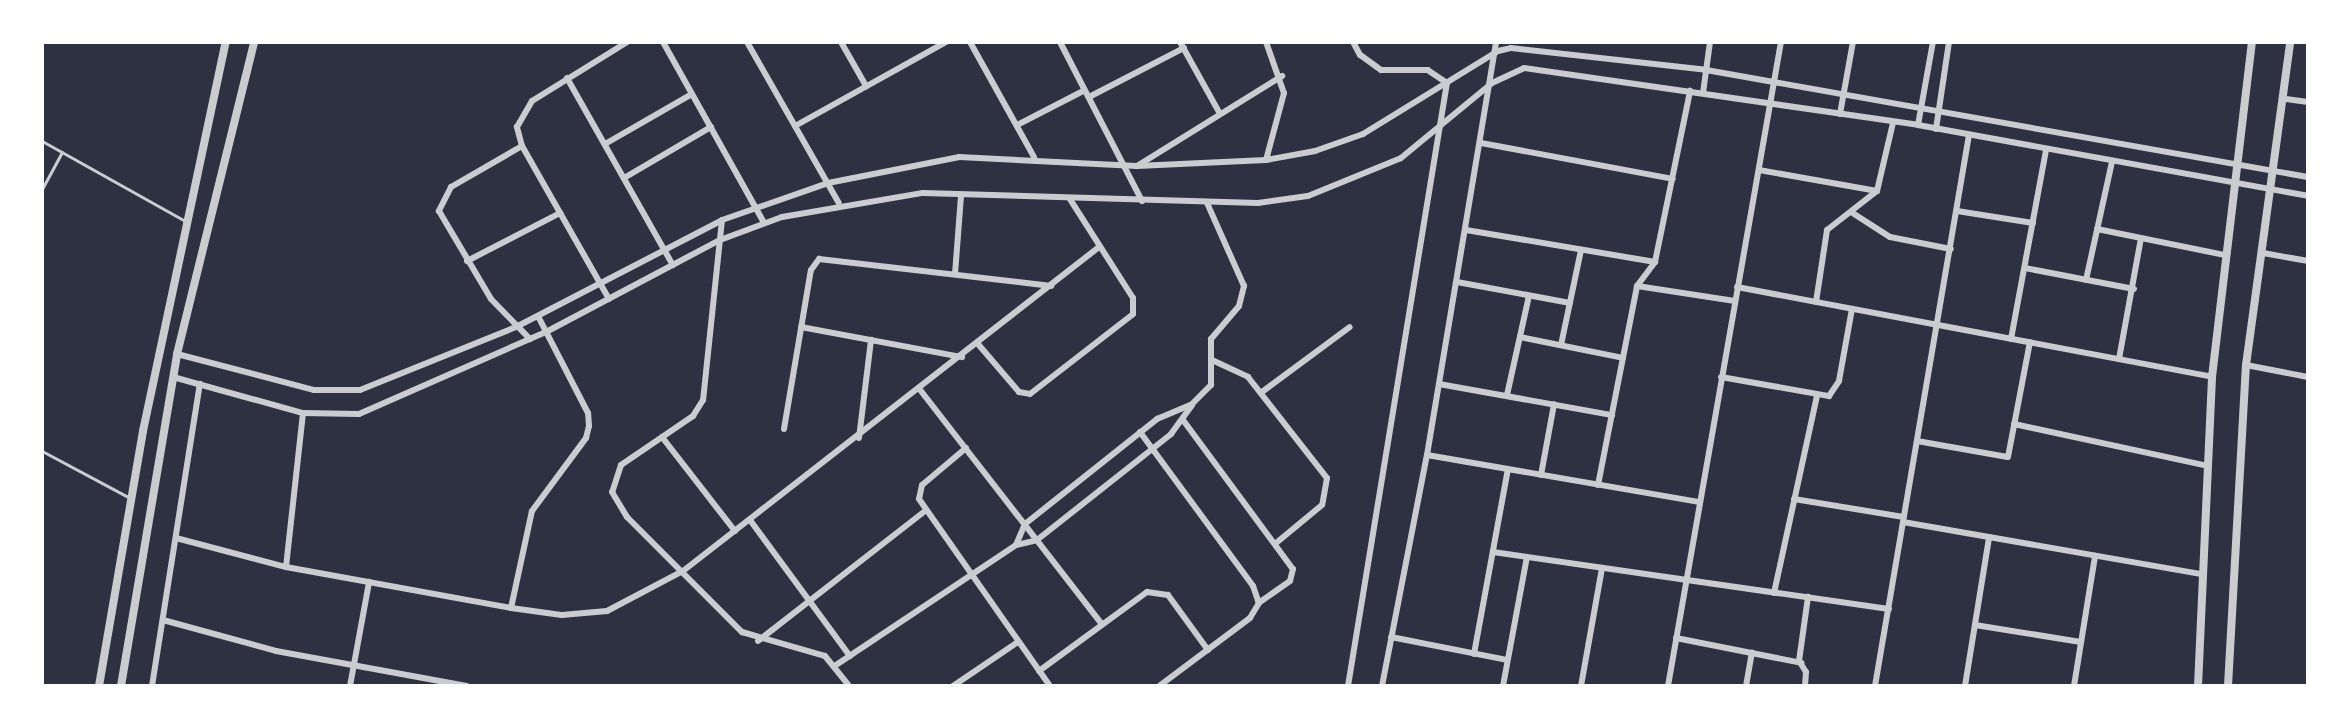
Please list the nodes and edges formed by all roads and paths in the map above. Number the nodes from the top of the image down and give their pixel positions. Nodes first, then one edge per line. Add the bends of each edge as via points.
1 (226, 42) edge
2 (254, 42) edge
3 (627, 42) edge
4 (663, 42) edge
5 (747, 42) edge
6 (841, 42) edge
7 (946, 42) edge
8 (970, 42) edge
9 (1060, 42) edge
10 (1266, 42) edge
11 (1353, 42) edge
12 (1496, 42) edge
13 (1710, 42) edge
14 (1782, 42) edge
15 (1853, 42) edge
16 (1933, 42) edge
17 (1949, 42) edge
18 (2252, 42) edge
19 (2290, 42) edge
20 (1182, 45) edge
21 (1498, 51) junction
22 (1706, 70) junction
23 (1282, 76) junction
24 (567, 78) junction
25 (1775, 82) junction
26 (1447, 83) junction
27 (1492, 83) junction
28 (866, 86) junction
29 (1085, 90) junction
30 (1690, 91) junction
31 (1703, 93) junction
32 (692, 94) junction
33 (1844, 94) junction
34 (1089, 97) junction
35 (2286, 99) junction
36 (2308, 102) edge
37 (1772, 104) junction
38 (1921, 108) junction
39 (1937, 110) junction
40 (1220, 114) junction
41 (1840, 114) junction
42 (1893, 123) junction
43 (1017, 125) junction
44 (1918, 125) junction
45 (795, 126) junction
46 (711, 127) junction
47 (1441, 128) junction
48 (1936, 129) junction
49 (1970, 135) junction
50 (42, 141) edge
51 (1481, 143) junction
52 (605, 144) junction
53 (522, 146) junction
54 (2046, 150) junction
55 (62, 152) junction
56 (1034, 157) junction
57 (1266, 160) junction
58 (2112, 162) junction
59 (2241, 163) junction
60 (1124, 165) junction
61 (1137, 166) junction
62 (1759, 170) junction
63 (2275, 171) junction
64 (2308, 177) edge
65 (624, 178) junction
66 (1673, 179) junction
67 (828, 183) junction
68 (2237, 185) junction
69 (42, 189) edge
70 (2273, 189) junction
71 (1877, 190) junction
72 (961, 196) junction
73 (2308, 196) edge
74 (1070, 199) junction
75 (1142, 201) junction
76 (839, 203) junction
77 (1208, 203) junction
78 (756, 207) junction
79 (1957, 211) junction
80 (1851, 212) junction
81 (560, 213) junction
82 (722, 220) junction
83 (188, 223) junction
84 (764, 223) junction
85 (2033, 223) junction
86 (2097, 229) junction
87 (1466, 230) junction
88 (2141, 238) junction
89 (720, 240) junction
90 (1099, 247) junction
91 (1951, 249) junction
92 (665, 250) junction
93 (1581, 250) junction
94 (2263, 253) junction
95 (2225, 255) junction
96 (466, 261) junction
97 (2308, 261) edge
98 (1655, 262) junction
99 (673, 265) junction
100 (2025, 268) junction
101 (955, 274) junction
102 (2086, 279) junction
103 (1457, 282) junction
104 (600, 284) junction
105 (1051, 286) junction
106 (1637, 286) junction
107 (1737, 287) junction
108 (2133, 289) junction
109 (1528, 296) junction
110 (609, 299) junction
111 (1735, 301) junction
112 (1816, 302) junction
113 (1570, 303) junction
114 (1852, 309) junction
115 (538, 316) junction
116 (1937, 325) junction
117 (516, 327) junction
118 (801, 327) junction
119 (1350, 327) dead end
120 (546, 332) junction
121 (1520, 337) junction
122 (531, 339) junction
123 (2011, 339) junction
124 (871, 340) junction
125 (2030, 342) junction
126 (978, 344) junction
127 (1561, 345) junction
128 (177, 354) junction
129 (963, 357) junction
130 (1623, 358) junction
131 (2120, 359) junction
132 (1212, 360) junction
133 (2246, 365) junction
134 (2212, 376) junction
135 (173, 377) junction
136 (1721, 377) junction
137 (2308, 377) edge
138 (200, 384) junction
139 (1439, 384) junction
140 (921, 391) junction
141 (1262, 392) junction
142 (1507, 395) junction
143 (1817, 396) junction
144 (1192, 404) junction
145 (1554, 404) junction
146 (303, 413) junction
147 (1612, 415) junction
148 (1183, 420) junction
149 (2014, 424) junction
150 (784, 429) dead end
151 (1140, 432) junction
152 (662, 437) junction
153 (859, 438) junction
154 (1917, 441) junction
155 (966, 448) junction
156 (1152, 448) junction
157 (42, 451) edge
158 (1427, 455) junction
159 (2208, 466) junction
160 (1508, 469) junction
161 (1541, 475) junction
162 (1598, 485) junction
163 (130, 498) junction
164 (1794, 499) junction
165 (1700, 502) junction
166 (924, 512) junction
167 (750, 520) junction
168 (1904, 520) junction
169 (1025, 524) junction
170 (735, 531) junction
171 (1989, 537) junction
172 (176, 538) junction
173 (1037, 540) junction
174 (1276, 543) junction
175 (1016, 545) junction
176 (1493, 552) junction
177 (2096, 556) junction
178 (1527, 557) junction
179 (286, 567) junction
180 (1602, 568) junction
181 (683, 571) junction
182 (2202, 574) junction
183 (972, 578) junction
184 (1687, 580) junction
185 (369, 582) junction
186 (1773, 592) junction
187 (1808, 597) junction
188 (809, 601) junction
189 (1259, 603) junction
190 (511, 608) junction
191 (1889, 609) junction
192 (163, 620) junction
193 (1102, 624) junction
194 (1975, 625) junction
195 (1391, 637) junction
196 (1676, 638) junction
197 (758, 641) junction
198 (1018, 642) junction
199 (2081, 642) junction
200 (1208, 650) junction
201 (1752, 653) junction
202 (1474, 654) junction
203 (850, 656) junction
204 (1507, 660) junction
205 (1802, 663) junction
206 (354, 665) junction
207 (836, 665) junction
208 (1039, 671) junction
209 (99, 686) edge
210 (121, 686) edge
211 (152, 686) edge
212 (350, 686) edge
213 (467, 686) edge
214 (849, 686) edge
215 (953, 686) edge
216 (1050, 686) edge
217 (1159, 686) edge
218 (1348, 686) edge
219 (1382, 686) edge
220 (1503, 686) edge
221 (1581, 686) edge
222 (1668, 686) edge
223 (1746, 686) edge
224 (1805, 686) edge
225 (1875, 686) edge
226 (1965, 686) edge
227 (2074, 686) edge
228 (2198, 686) edge
229 (2228, 686) edge

1 - 83 street
2 - 128 street
3 - 24 street
4 - 32 street
5 - 45 street
6 - 28 street
7 - 28 street
8 - 43 street
9 - 29 street
10 - 23 street
11 - 26 street via 1360,55 1381,70 1428,70
12 - 21 street
13 - 22 street
14 - 25 street
15 - 33 street
16 - 38 street
17 - 39 street
18 - 59 street
19 - 35 street
20 - 34 street
20 - 40 street
21 - 22 street via 1525,48
21 - 26 street
21 - 27 street
22 - 25 street
22 - 31 street
23 - 40 street
23 - 57 street via 1283,110
24 - 52 street
24 - 53 street via 525,108 517,127
25 - 33 street
25 - 37 street
26 - 47 street
26 - 57 street via 1363,135
27 - 30 street via 1512,71 1536,68
27 - 47 street
27 - 51 street
28 - 45 street
29 - 34 street
29 - 43 street
30 - 31 street
30 - 66 street
31 - 37 street
32 - 46 street
32 - 52 street
33 - 38 street
33 - 41 street
34 - 60 street
35 - 36 street
35 - 63 street
37 - 41 street
37 - 62 street
38 - 39 street
38 - 44 street
39 - 48 street
39 - 59 street
40 - 61 street
41 - 42 street
42 - 44 street
42 - 71 street
43 - 56 street
44 - 48 street
45 - 67 street
46 - 65 street
46 - 78 street
47 - 77 street via 1365,176 1308,196
47 - 218 street
48 - 49 street
49 - 54 street
49 - 79 street
50 - 55 lane
51 - 66 street
51 - 87 street
52 - 65 street
53 - 81 street
53 - 96 street via 451,187 440,202 441,221
54 - 58 street
54 - 85 street
55 - 69 lane
55 - 83 lane
56 - 60 street
56 - 67 street via 959,157
57 - 61 street
58 - 68 street
58 - 86 street
59 - 63 street
59 - 68 street
60 - 61 street
60 - 75 street
62 - 71 street
62 - 107 street
63 - 64 street
63 - 70 street
65 - 92 street
66 - 98 street
67 - 76 street
67 - 78 street
68 - 70 street
68 - 95 street
70 - 73 street
70 - 94 street
71 - 80 street
72 - 74 street
72 - 76 street via 923,193
72 - 101 street
74 - 75 street
74 - 90 street
75 - 77 street
76 - 84 street
77 - 132 street via 1244,286 1239,306 1215,330
78 - 82 street
78 - 84 street
79 - 85 street
79 - 91 street
80 - 91 street via 1890,237
80 - 112 street via 1827,230
81 - 96 street
81 - 104 street
82 - 89 street
82 - 92 street
83 - 163 street
84 - 89 street
85 - 100 street
86 - 88 street
86 - 102 street
87 - 93 street
87 - 103 street
88 - 95 street
88 - 108 street
89 - 99 street
89 - 152 street via 703,400 693,416
90 - 105 street
90 - 126 street via 1135,303 1130,318 1030,394 1019,392
91 - 116 street
92 - 99 street
92 - 104 street
93 - 98 street
93 - 113 street
94 - 97 street
94 - 133 street
95 - 134 street
96 - 117 street
98 - 106 street
99 - 110 street
100 - 102 street
100 - 123 street
101 - 105 street
101 - 118 street via 819,259 811,270
102 - 108 street
103 - 109 street
103 - 139 street
104 - 110 street
104 - 115 street
105 - 126 street
106 - 111 street
106 - 130 street
107 - 111 street
107 - 112 street
108 - 131 street
109 - 113 street
109 - 121 street
110 - 120 street
111 - 136 street
112 - 114 street
113 - 127 street
114 - 116 street
114 - 143 street via 1837,387 1829,396
115 - 117 street
115 - 120 street
116 - 123 street
116 - 154 street
117 - 122 street
117 - 128 street via 381,384 337,392
118 - 124 street
118 - 150 street
119 - 141 street
120 - 122 street
120 - 190 street via 589,426 586,438 532,511
121 - 127 street
121 - 142 street
122 - 146 street via 386,406 359,414
123 - 125 street
124 - 129 street
124 - 153 street
125 - 131 street
125 - 149 street
126 - 129 street
127 - 130 street
128 - 135 street
129 - 140 street
130 - 147 street
131 - 134 street
132 - 141 street via 1248,377
132 - 144 street via 1211,385
133 - 137 street
133 - 229 street
134 - 159 street
135 - 138 street
135 - 210 street
136 - 143 street
136 - 165 street
138 - 146 street
138 - 172 street
139 - 142 street
139 - 158 street
140 - 153 street
140 - 155 street
141 - 174 street via 1327,478 1322,505
142 - 145 street
143 - 164 street
144 - 148 street
144 - 151 street
145 - 147 street
145 - 161 street
146 - 179 street
147 - 162 street
148 - 156 street
148 - 174 street
149 - 154 street via 2008,457
149 - 159 street
151 - 156 street
151 - 169 street
152 - 170 street
152 - 181 street via 621,465 612,492 616,506
153 - 167 street
154 - 168 street
155 - 166 street via 922,485
155 - 169 street
156 - 173 street
156 - 189 street via 1253,586
157 - 163 lane
158 - 160 street
158 - 195 street
159 - 182 street
160 - 161 street
160 - 176 street
161 - 162 street
162 - 165 street
163 - 209 street
164 - 168 street
164 - 186 street
165 - 184 street
166 - 183 street
166 - 188 street
167 - 170 street
167 - 188 street
168 - 171 street
168 - 191 street
169 - 173 street
169 - 175 street
170 - 181 street
171 - 177 street
171 - 194 street
172 - 179 street
172 - 192 street
173 - 175 street
173 - 193 street
174 - 189 street via 1293,576
175 - 183 street
176 - 178 street
176 - 202 street
177 - 182 street
177 - 199 street
178 - 180 street
178 - 204 street
179 - 185 street
180 - 184 street
180 - 221 street
181 - 190 street via 607,611 562,615
181 - 197 street via 742,632
182 - 228 street
183 - 198 street
183 - 203 street
184 - 186 street
184 - 196 street
185 - 190 street
185 - 206 street
186 - 187 street
187 - 191 street
187 - 205 street
188 - 197 street
188 - 203 street
189 - 200 street via 1250,618
191 - 225 street
192 - 206 street via 276,651
192 - 211 street
193 - 200 street via 1147,592 1158,591 1168,595
193 - 208 street
194 - 199 street
194 - 226 street
195 - 202 street
195 - 219 street
196 - 201 street
196 - 222 street
197 - 207 street via 812,649
198 - 208 street
198 - 215 street
199 - 227 street
200 - 217 street
201 - 205 street
201 - 223 street
202 - 204 street
203 - 207 street
204 - 220 street
205 - 224 street
206 - 212 street
206 - 213 street
207 - 214 street
208 - 216 street

